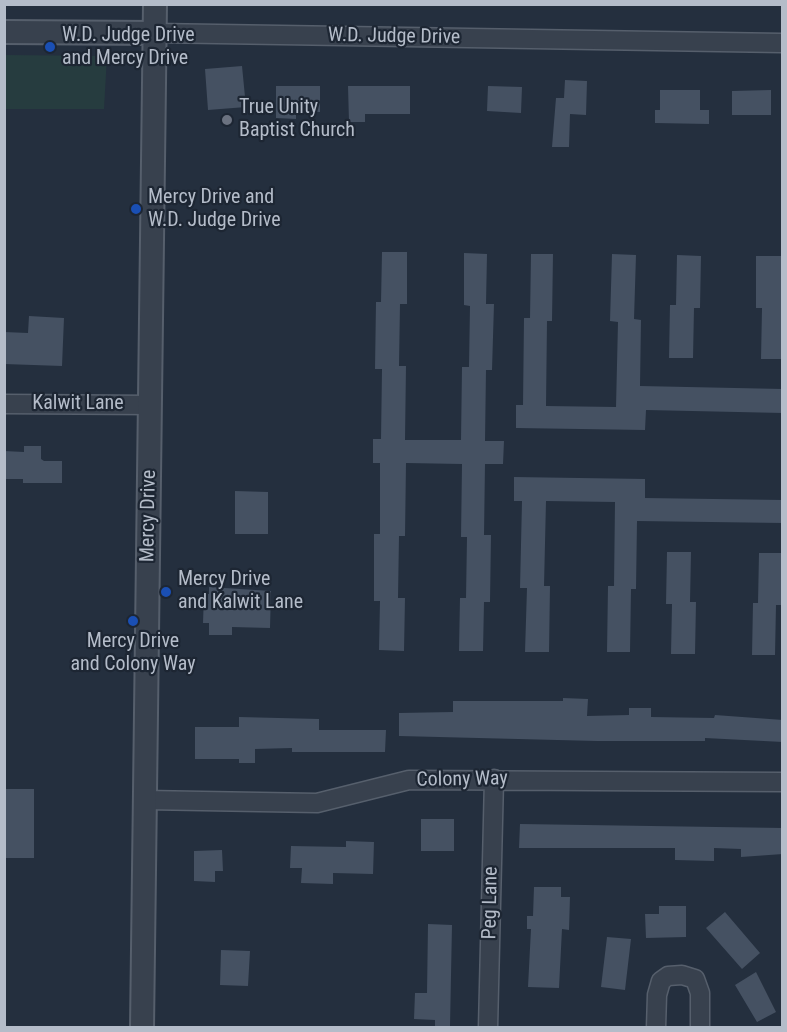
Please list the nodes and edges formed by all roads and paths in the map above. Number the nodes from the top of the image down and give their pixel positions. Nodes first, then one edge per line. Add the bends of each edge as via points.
1 (155, 4) edge
2 (4, 32) edge
3 (155, 33) junction
4 (783, 43) edge
5 (4, 404) edge
6 (151, 405) junction
7 (494, 779) junction
8 (783, 782) edge
9 (145, 800) junction
10 (142, 1028) edge
11 (488, 1028) edge
12 (656, 1028) edge
13 (700, 1028) edge

1 - 3 street, Mercy Drive
2 - 3 street, W.D. Judge Drive
3 - 4 street, W.D. Judge Drive
3 - 6 street, Mercy Drive
5 - 6 street, Kalwit Lane
6 - 9 street, Mercy Drive
7 - 8 street, Colony Way
7 - 9 street, Colony Way via 409,780 317,803
7 - 11 street, Peg Lane
9 - 10 street, Mercy Drive
12 - 13 street via 661,981 681,975 695,979 700,993

